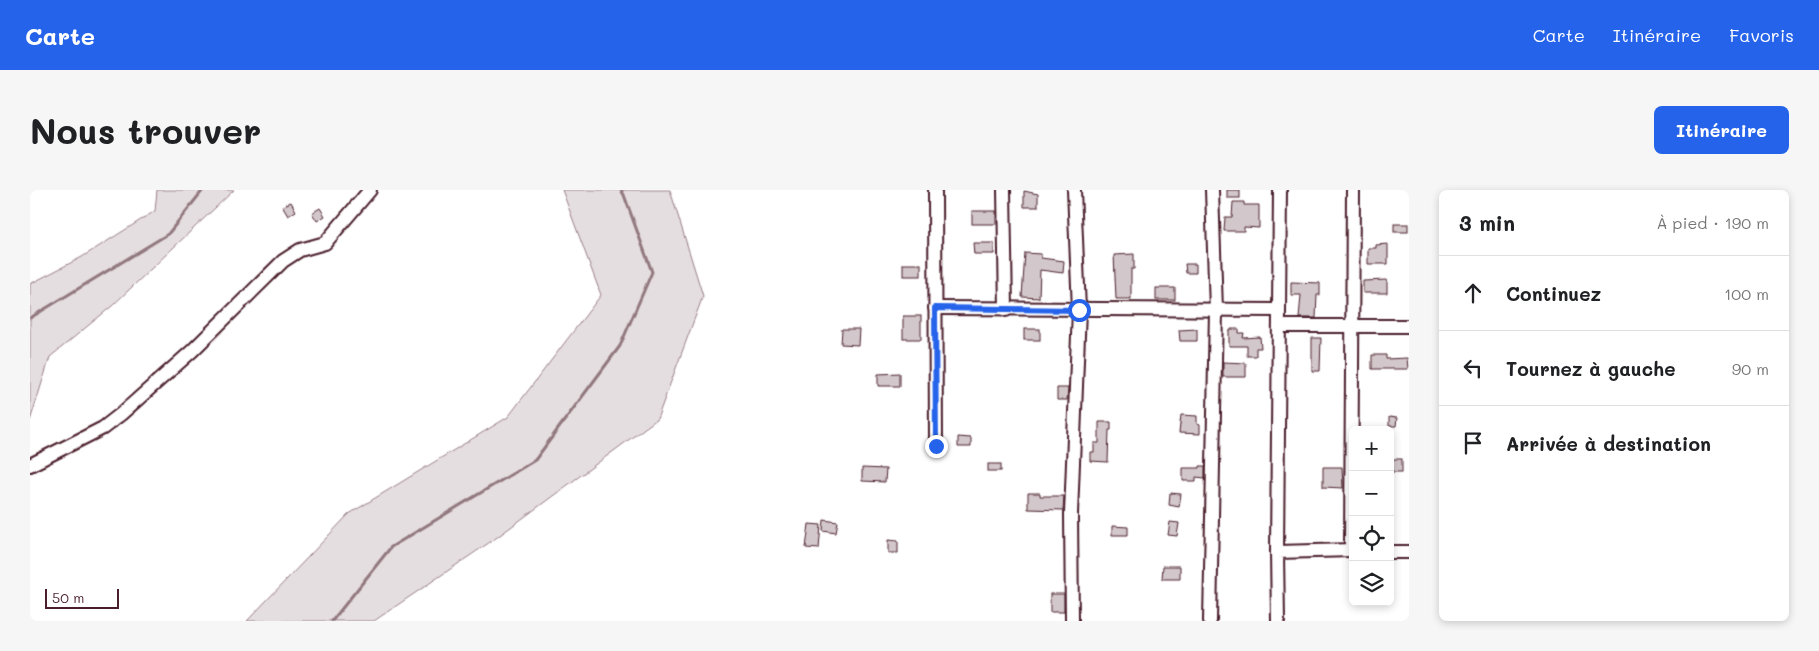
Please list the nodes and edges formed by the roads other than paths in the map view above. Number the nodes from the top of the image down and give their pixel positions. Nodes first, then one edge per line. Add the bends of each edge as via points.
1 (370, 190) edge
2 (935, 190) edge
3 (1004, 190) edge
4 (1074, 190) edge
5 (1212, 190) edge
6 (1280, 190) edge
7 (1353, 190) edge
8 (935, 308) junction
9 (1006, 310) junction
10 (1079, 310) junction
11 (1216, 310) junction
12 (1279, 310) junction
13 (1352, 325) junction
14 (1279, 326) junction
15 (1409, 326) edge
16 (936, 446) dead end
17 (30, 465) edge
18 (1352, 516) edge
19 (1349, 550) edge
20 (1277, 552) junction
21 (1394, 552) edge
22 (1409, 552) edge
23 (1072, 621) edge
24 (1210, 621) edge
25 (1278, 621) edge

1 - 17 street via 326,243 300,250 283,261 192,351 121,414 103,428
2 - 8 street
3 - 9 street
4 - 10 street
5 - 11 street
6 - 12 street
7 - 13 street
8 - 9 street
8 - 16 street
9 - 10 street
10 - 11 street
10 - 23 street via 1071,514
11 - 12 street
11 - 24 street
12 - 14 street
13 - 14 street
13 - 15 street
13 - 18 street
14 - 20 street
19 - 20 street
20 - 25 street
21 - 22 street

